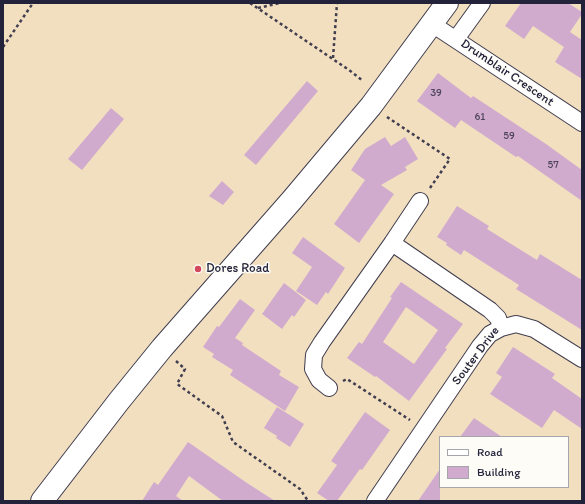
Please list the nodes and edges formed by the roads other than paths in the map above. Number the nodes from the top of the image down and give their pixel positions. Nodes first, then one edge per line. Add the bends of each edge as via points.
1 (447, 3) edge
2 (482, 3) edge
3 (432, 24) junction
4 (456, 39) junction
5 (582, 123) edge
6 (420, 201) road end
7 (392, 243) junction
8 (501, 328) junction
9 (582, 359) edge
10 (329, 388) road end
11 (42, 501) edge
12 (375, 501) edge

1 - 3 main road
2 - 4 street
3 - 4 street, Drumblair Crescent
3 - 11 main road via 375,100 292,200 119,400
4 - 5 street, Drumblair Crescent
6 - 7 street
7 - 8 street, Souter Drive via 490,310 498,318
7 - 10 street via 314,356 313,369 319,380
8 - 9 street via 516,324 534,330
8 - 12 street, Souter Drive via 490,334 480,346

